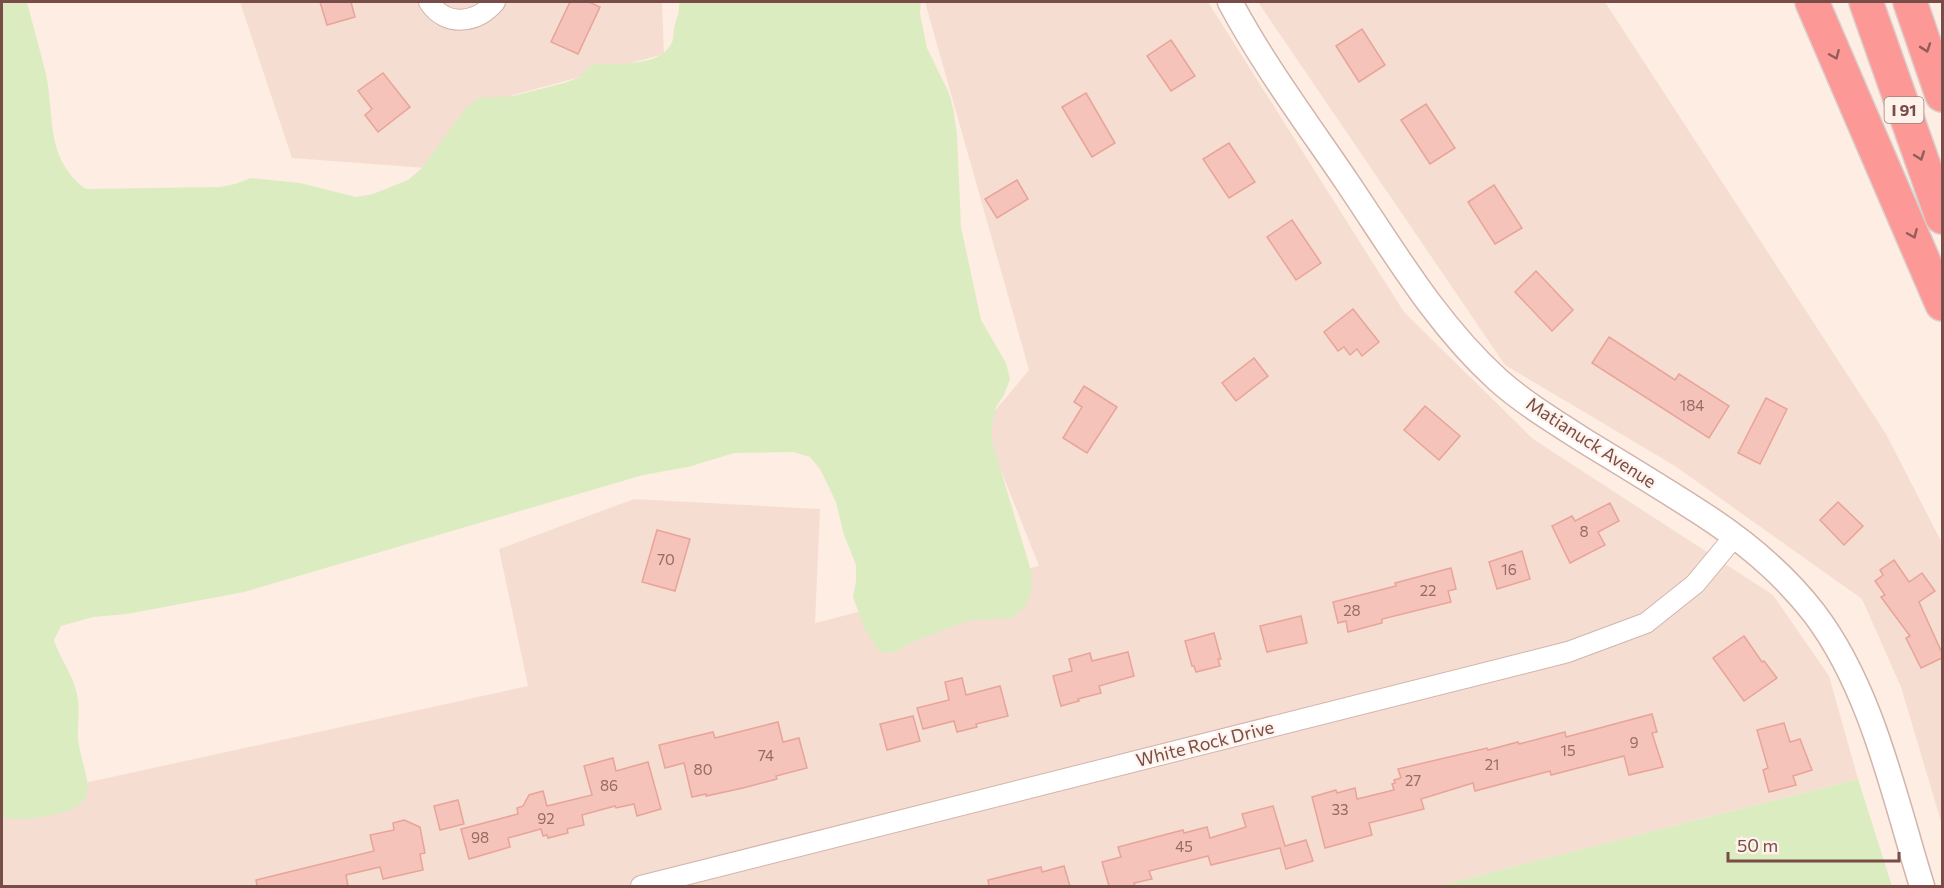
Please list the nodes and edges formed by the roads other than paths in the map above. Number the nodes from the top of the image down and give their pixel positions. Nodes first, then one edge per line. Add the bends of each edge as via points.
1 (429, 2) edge
2 (495, 2) edge
3 (1230, 2) edge
4 (1812, 2) edge
5 (1866, 2) edge
6 (1910, 2) edge
7 (1942, 95) edge
8 (1942, 217) edge
9 (1942, 304) edge
10 (1734, 537) junction
11 (641, 886) edge
12 (1922, 886) edge

1 - 2 street via 451,19 464,20 476,18
3 - 10 street, Matianuck Avenue via 1396,255 1477,361 1551,420
4 -> 9 highway
5 -> 8 highway, I 91
6 -> 7 highway
10 - 11 street, White Rock Drive via 1695,584 1646,623 1568,652
10 - 12 street, Matianuck Avenue via 1796,591 1842,658 1874,732

